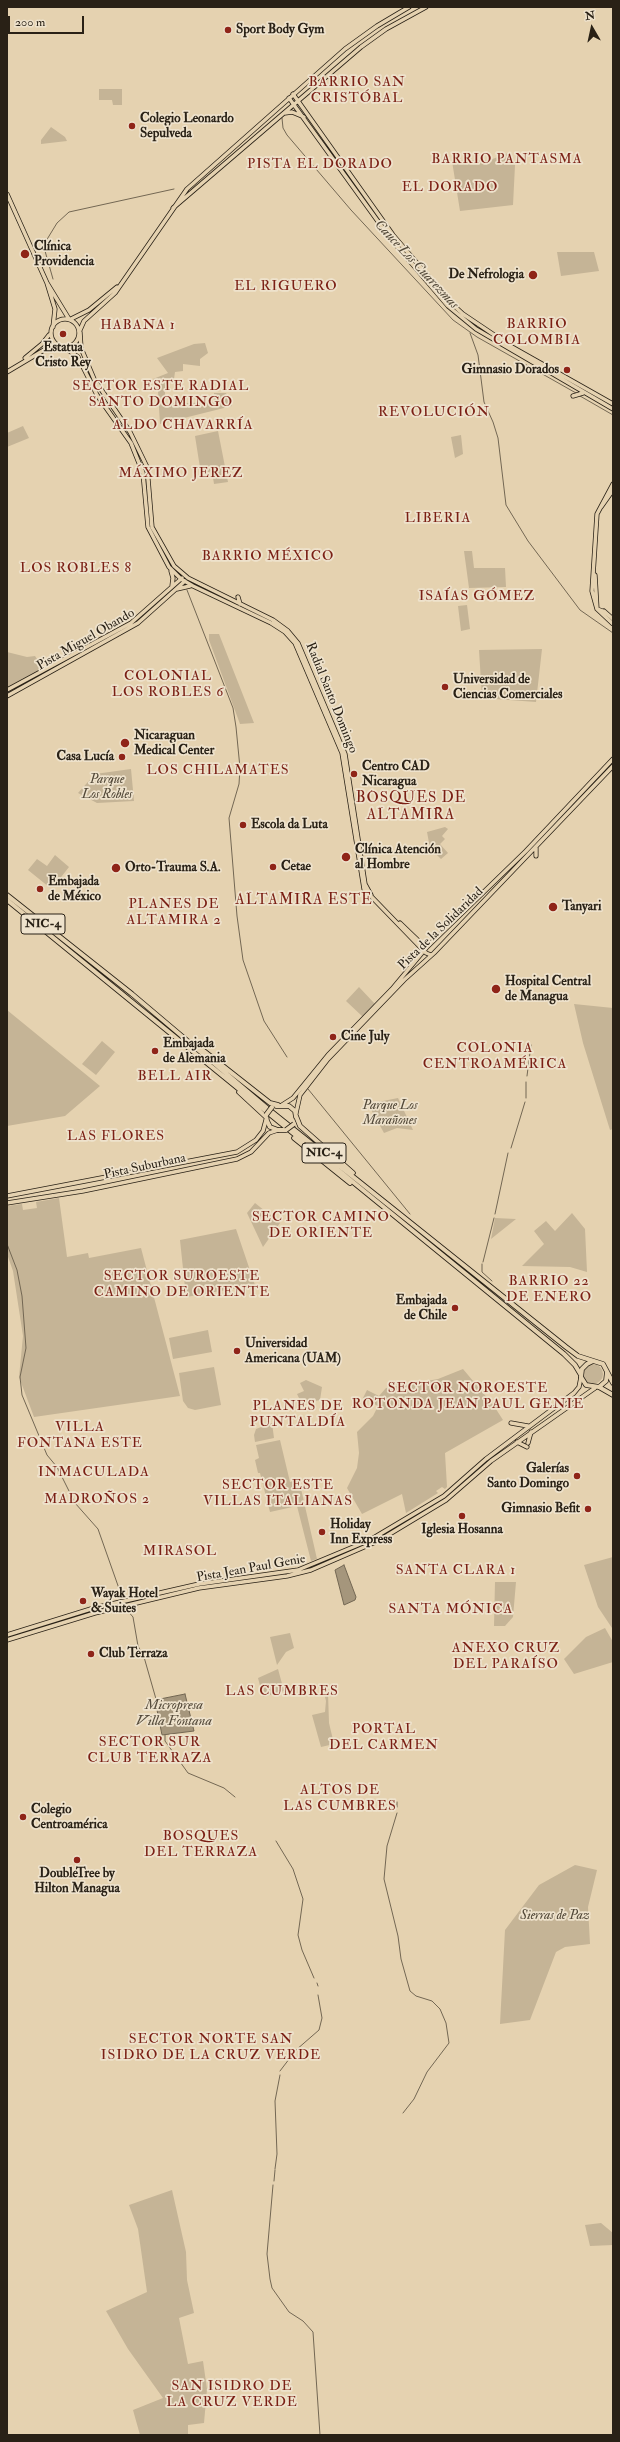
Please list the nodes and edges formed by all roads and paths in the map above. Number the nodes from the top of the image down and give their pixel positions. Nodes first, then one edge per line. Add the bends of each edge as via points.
1 (409, 7) edge
2 (426, 7) edge
3 (293, 94) junction
4 (289, 98) junction
5 (300, 101) junction
6 (295, 104) junction
7 (285, 113) junction
8 (305, 118) junction
9 (7, 194) edge
10 (172, 209) junction
11 (412, 259) junction
12 (408, 262) junction
13 (47, 283) junction
14 (120, 285) junction
15 (70, 319) junction
16 (52, 329) junction
17 (80, 331) junction
18 (62, 347) junction
19 (12, 369) junction
20 (7, 372) edge
21 (571, 384) junction
22 (586, 393) junction
23 (613, 404) edge
24 (613, 409) edge
25 (136, 442) junction
26 (140, 462) junction
27 (150, 484) junction
28 (613, 484) edge
29 (613, 490) edge
30 (147, 517) junction
31 (151, 521) junction
32 (159, 551) junction
33 (174, 566) junction
34 (169, 567) junction
35 (186, 577) junction
36 (182, 580) junction
37 (193, 586) junction
38 (173, 589) junction
39 (238, 597) dead end
40 (596, 601) junction
41 (241, 604) junction
42 (597, 608) junction
43 (605, 612) junction
44 (613, 619) edge
45 (613, 624) edge
46 (7, 690) edge
47 (7, 696) edge
48 (613, 759) edge
49 (613, 766) edge
50 (536, 847) junction
51 (536, 856) dead end
52 (7, 895) edge
53 (7, 900) edge
54 (407, 932) junction
55 (419, 943) junction
56 (430, 944) junction
57 (437, 949) junction
58 (426, 951) junction
59 (431, 955) junction
60 (420, 957) junction
61 (416, 968) junction
62 (378, 1005) junction
63 (182, 1036) junction
64 (191, 1050) junction
65 (279, 1105) junction
66 (266, 1109) junction
67 (296, 1115) junction
68 (266, 1117) junction
69 (282, 1130) junction
70 (256, 1140) junction
71 (237, 1159) junction
72 (7, 1196) edge
73 (382, 1198) junction
74 (7, 1203) edge
75 (381, 1205) junction
76 (592, 1362) junction
77 (607, 1372) junction
78 (581, 1376) junction
79 (613, 1383) edge
80 (597, 1387) junction
81 (613, 1395) edge
82 (511, 1424) dead end
83 (531, 1426) junction
84 (531, 1432) junction
85 (517, 1442) junction
86 (305, 1572) junction
87 (281, 1573) junction
88 (262, 1579) junction
89 (233, 1581) junction
90 (138, 1598) junction
91 (108, 1605) junction
92 (117, 1607) junction
93 (7, 1635) edge
94 (7, 1640) edge

1 - 3 main road via 345,49
2 - 5 main road via 371,40
3 - 4 main road
3 - 5 main road
4 - 6 main road
4 - 10 main road via 187,189
5 - 6 main road
5 - 11 main road
6 - 7 main road
6 - 8 main road
7 - 8 main road via 292,112
7 - 10 main road
8 - 12 main road
9 - 13 main road
10 - 14 main road
11 - 12 main road
11 - 23 main road via 463,314 512,347
12 - 21 main road via 460,318
13 - 15 main road
13 - 16 main road via 55,309
14 - 15 main road via 85,313
14 - 17 main road via 115,293 84,321
15 - 16 main road via 60,321
15 - 17 main road via 77,322
16 - 18 main road via 51,341
16 - 19 main road via 42,344
17 - 18 main road via 74,342
17 - 25 main road, Radial Santo Domingo via 81,348 94,379
18 - 19 main road via 47,348
18 - 26 main road, Radial Santo Domingo via 78,357 97,395 131,442
19 - 20 main road
21 - 22 main road
21 - 22 main road via 575,392
22 - 24 main road
25 - 26 main road
25 - 27 main road, Radial Santo Domingo via 147,467
26 - 27 main road
26 - 30 main road, Radial Santo Domingo via 144,477
27 - 30 main road via 147,493
27 - 31 main road, Radial Santo Domingo
28 - 42 main road via 600,504 596,518 592,591
29 - 40 main road via 602,505 599,515 594,587
30 - 32 main road, Radial Santo Domingo via 150,532
31 - 32 main road via 150,527
31 - 33 main road, Radial Santo Domingo via 154,532
32 - 33 main road
32 - 34 main road, Radial Santo Domingo
33 - 35 main road, Radial Santo Domingo
34 - 36 main road, Radial Santo Domingo
34 - 38 main road
35 - 36 main road, Pista Miguel Obando
35 - 41 main road, Radial Santo Domingo
36 - 37 main road, Radial Santo Domingo
36 - 38 main road, Pista Miguel Obando
37 - 38 main road
37 - 54 main road, Radial Santo Domingo via 271,623 285,632 294,643 342,753 364,889
38 - 46 main road, Pista Miguel Obando via 131,623
38 - 47 main road, Pista Miguel Obando via 134,626
39 - 41 main road
40 - 42 main road
40 - 43 main road
41 - 54 main road, Radial Santo Domingo via 284,628 298,643 345,754 366,888
42 - 43 main road
42 - 45 main road
43 - 44 main road
48 - 56 main road, Pista de la Solidaridad
49 - 50 main road, Pista de la Solidaridad
50 - 51 main road
50 - 57 main road, Pista de la Solidaridad
52 - 63 highway, NIC-4
53 - 64 highway, NIC-4
54 - 55 main road
55 - 56 main road
55 - 58 main road
55 - 60 main road
56 - 57 main road
56 - 58 main road, Pista de la Solidaridad
57 - 59 main road, Pista de la Solidaridad
58 - 59 main road
58 - 60 main road, Pista de la Solidaridad
58 - 61 main road
59 - 61 main road, Pista de la Solidaridad
60 - 62 main road, Pista de la Solidaridad
61 - 62 main road, Pista de la Solidaridad
62 - 65 main road via 328,1055 292,1100
62 - 67 main road, Pista de la Solidaridad via 308,1083 299,1097
63 - 65 highway via 270,1103
63 - 66 highway, NIC-4
64 - 66 highway, NIC-4
64 - 68 highway
65 - 67 highway via 289,1106
65 - 68 highway, bridge via 272,1107
66 - 73 highway, NIC-4
66 - 75 highway, NIC-4
67 - 69 highway, bridge via 294,1124
67 - 73 highway via 304,1130
68 - 69 highway via 269,1126
68 - 70 main road, Pista Suburbana via 263,1131
69 - 71 main road, Pista Suburbana via 269,1133 251,1152
69 - 75 highway
70 - 71 main road via 239,1154
70 - 72 main road, Pista Suburbana via 244,1149 231,1153
71 - 74 main road, Pista Suburbana
73 - 76 highway, NIC-4 via 566,1347
75 - 78 highway, NIC-4 via 564,1354
76 - 77 highway, NIC-4 via 603,1364
76 - 78 highway via 584,1366
77 - 79 highway, NIC-4
77 - 80 highway via 606,1381
78 - 80 highway, NIC-4 via 586,1385
78 - 83 main road, Pista Jean Paul Genie via 579,1387 574,1393
80 - 81 highway, NIC-4
80 - 84 main road, Pista Jean Paul Genie
82 - 83 main road via 520,1427
83 - 87 main road, Pista Jean Paul Genie via 486,1459 444,1496 379,1536 306,1567
84 - 85 main road, Pista Jean Paul Genie
84 - 85 main road via 527,1445
85 - 86 main road, Pista Jean Paul Genie via 446,1500 414,1520 378,1541
86 - 87 main road
86 - 88 main road, Pista Jean Paul Genie
87 - 88 main road
87 - 89 main road, Pista Jean Paul Genie
88 - 89 main road, Pista Jean Paul Genie
89 - 90 main road, Pista Jean Paul Genie via 199,1584
89 - 92 main road, Pista Jean Paul Genie
90 - 91 main road, Pista Jean Paul Genie
90 - 92 main road
91 - 92 main road
91 - 93 main road, Pista Jean Paul Genie
92 - 94 main road, Pista Jean Paul Genie

